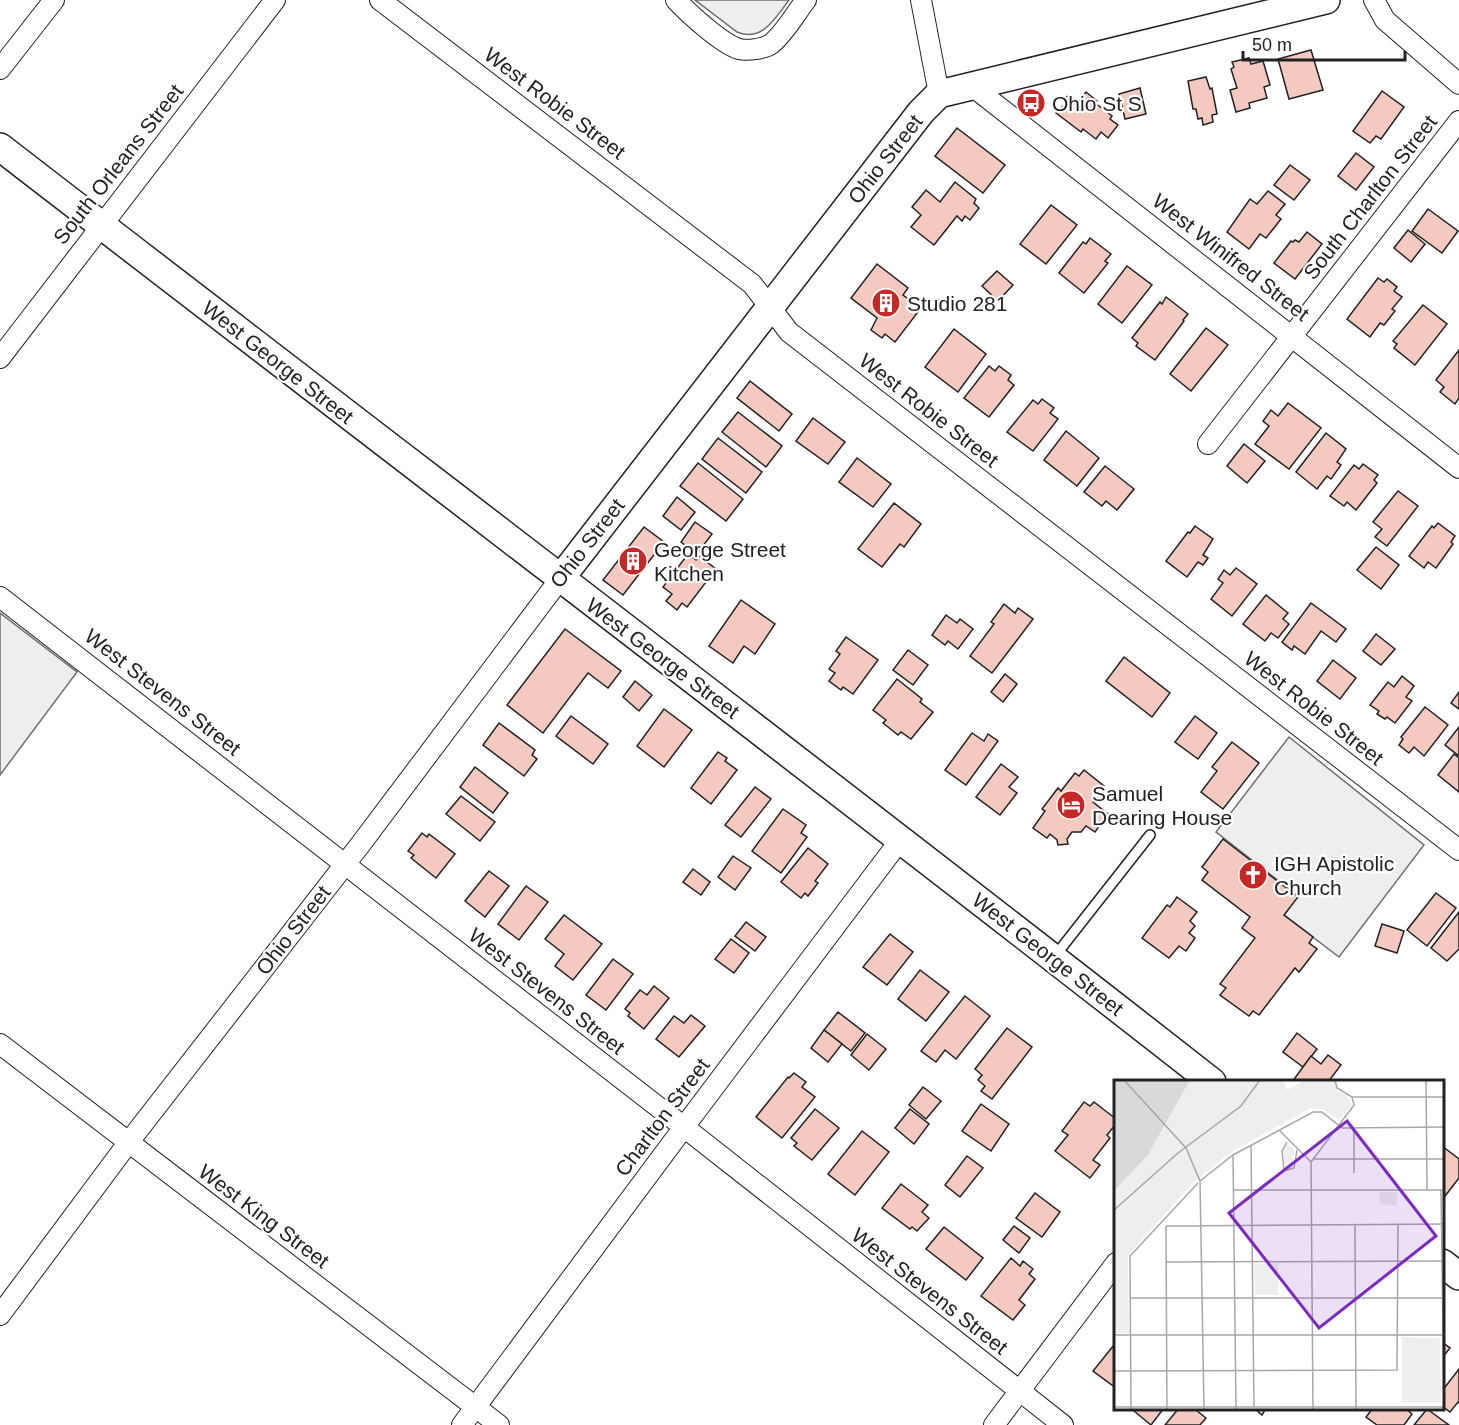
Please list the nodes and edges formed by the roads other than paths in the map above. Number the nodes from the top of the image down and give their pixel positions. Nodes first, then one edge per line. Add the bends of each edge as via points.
1 (54, 0) edge
2 (275, 0) edge
3 (380, 0) edge
4 (676, 0) edge
5 (806, 0) edge
6 (921, 0) edge
7 (1326, 0) edge
8 (1374, 0) edge
9 (0, 69) edge
10 (1459, 84) edge
11 (972, 86) junction
12 (939, 94) junction
13 (1459, 121) edge
14 (0, 147) edge
15 (102, 226) junction
16 (770, 308) junction
17 (1293, 336) junction
18 (0, 358) edge
19 (1208, 444) dead end
20 (1459, 468) edge
21 (560, 579) junction
22 (0, 597) edge
23 (1150, 835) dead end
24 (901, 839) junction
25 (1459, 850) edge
26 (345, 863) junction
27 (1054, 958) junction
28 (0, 1044) edge
29 (1209, 1080) edge
30 (684, 1127) junction
31 (128, 1143) junction
32 (1444, 1264) edge
33 (1114, 1266) edge
34 (1459, 1276) edge
35 (0, 1315) edge
36 (1019, 1392) junction
37 (476, 1407) junction
38 (462, 1425) edge
39 (499, 1425) edge
40 (994, 1425) edge
41 (1062, 1425) edge

1 - 9 street
2 - 15 street, South Orleans Street
3 - 16 street, West Robie Street via 752,284
4 - 5 street via 740,49 769,45
6 - 12 street
7 - 11 street
8 - 10 street via 1385,20
11 - 12 street
11 - 17 street, West Winifred Street
12 - 16 street, Ohio Street
13 - 17 street, South Charlton Street
14 - 15 street, West George Street
15 - 18 street, South Orleans Street
15 - 21 street, West George Street
16 - 21 street, Ohio Street
16 - 25 street, West Robie Street via 789,332
17 - 19 street, South Charlton Street
17 - 20 street, West Winifred Street
21 - 24 street, West George Street
21 - 26 street, Ohio Street
22 - 26 street, West Stevens Street
23 - 27 lane
24 - 27 street, West George Street
24 - 30 street, Charlton Street
26 - 30 street, West Stevens Street
26 - 31 street, Ohio Street
27 - 29 street, West George Street
28 - 31 street, West King Street
30 - 36 street, West Stevens Street
30 - 37 street, Charlton Street
31 - 35 street, Ohio Street
31 - 37 street, West King Street
32 - 34 street
33 - 36 street
36 - 40 street
36 - 41 street, West Stevens Street
37 - 38 street, Charlton Street
37 - 39 street, West King Street

